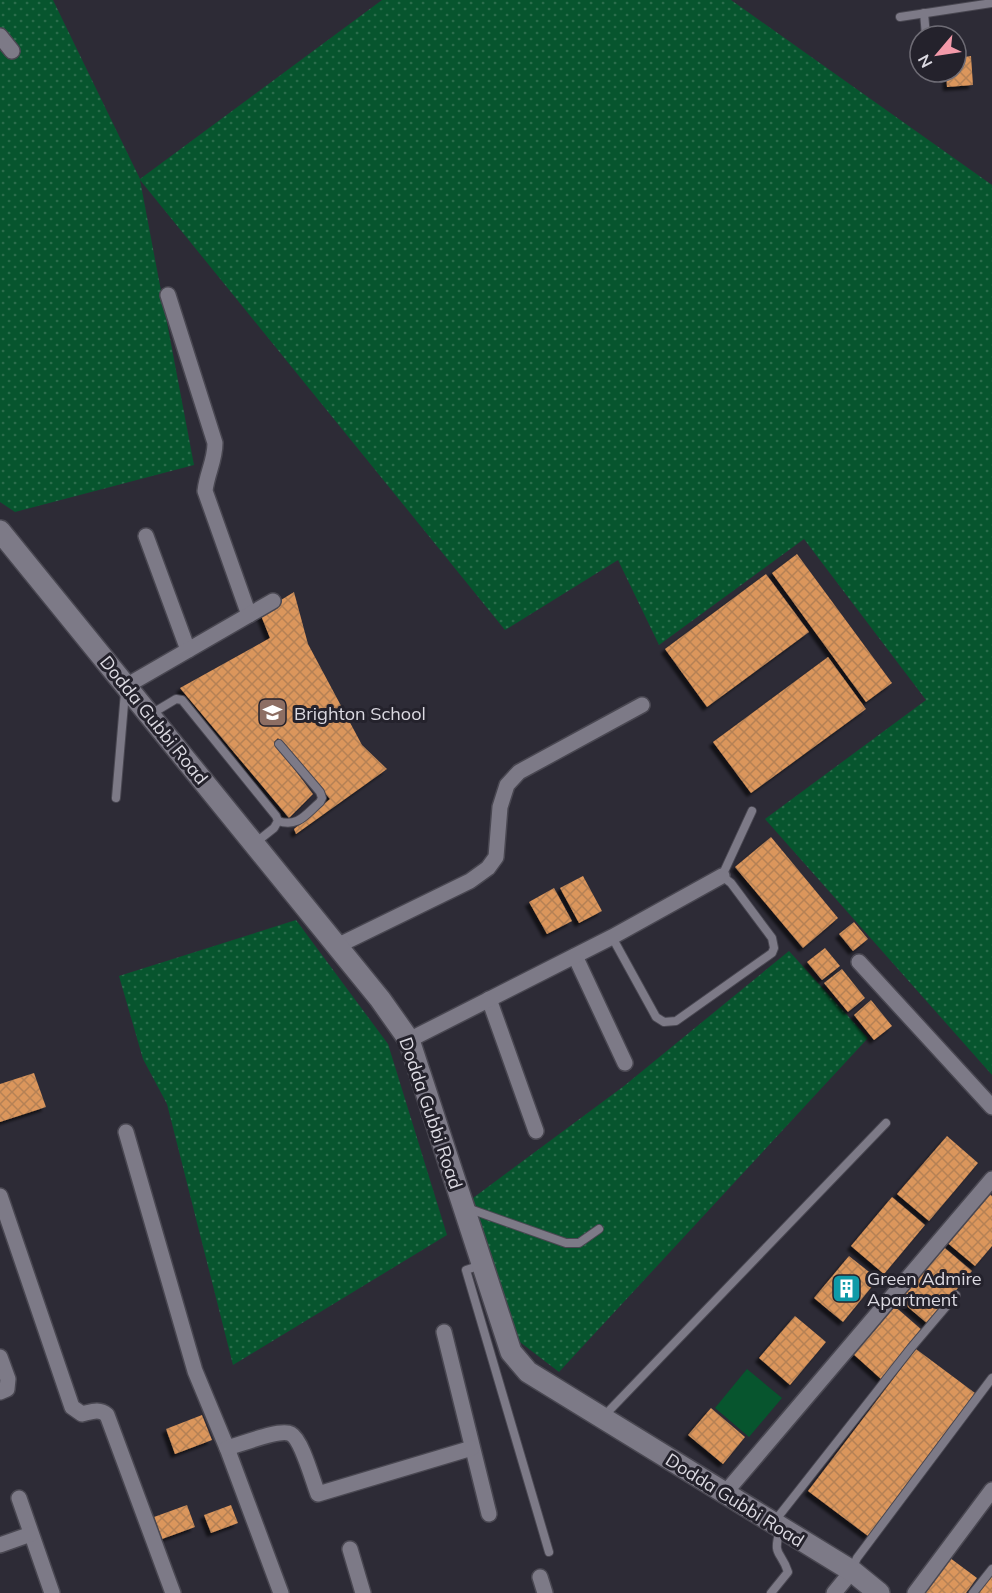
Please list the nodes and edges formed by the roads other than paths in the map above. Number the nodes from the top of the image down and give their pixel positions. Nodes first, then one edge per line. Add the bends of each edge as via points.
1 (992, 3) edge
2 (924, 13) junction
3 (900, 17) dead end
4 (925, 24) edge
5 (0, 36) edge
6 (12, 51) dead end
7 (168, 295) dead end
8 (0, 531) edge
9 (146, 536) dead end
10 (273, 601) dead end
11 (249, 615) junction
12 (188, 650) junction
13 (126, 686) junction
14 (642, 705) dead end
15 (150, 715) junction
16 (279, 744) dead end
17 (116, 798) dead end
18 (752, 811) dead end
19 (278, 821) junction
20 (255, 844) junction
21 (722, 876) junction
22 (612, 937) junction
23 (337, 946) junction
24 (575, 956) junction
25 (860, 962) dead end
26 (489, 999) junction
27 (409, 1040) junction
28 (625, 1063) dead end
29 (992, 1107) edge
30 (886, 1123) dead end
31 (536, 1131) dead end
32 (126, 1132) dead end
33 (992, 1179) edge
34 (0, 1196) edge
35 (464, 1207) junction
36 (599, 1229) dead end
37 (482, 1264) junction
38 (956, 1295) dead end
39 (444, 1332) dead end
40 (0, 1357) edge
41 (992, 1378) edge
42 (0, 1392) edge
43 (603, 1418) junction
44 (227, 1448) junction
45 (472, 1448) junction
46 (992, 1490) edge
47 (725, 1493) junction
48 (18, 1498) dead end
49 (489, 1514) dead end
50 (777, 1525) junction
51 (31, 1534) junction
52 (0, 1545) edge
53 (350, 1549) dead end
54 (549, 1552) dead end
55 (992, 1569) edge
56 (852, 1571) junction
57 (540, 1577) dead end
58 (52, 1593) edge
59 (172, 1593) edge
60 (281, 1593) edge
61 (363, 1593) edge
62 (545, 1593) edge
63 (771, 1593) edge
64 (834, 1593) edge
65 (879, 1593) edge
66 (915, 1593) edge
67 (973, 1593) edge

1 - 2 lane
2 - 3 lane
2 - 4 lane
5 - 6 street
7 - 11 street via 215,443 215,459 205,491
8 - 13 street, Dodda Gubbi Road
9 - 12 street
10 - 11 street
11 - 12 street
12 - 13 street
13 - 15 street, Dodda Gubbi Road
13 - 17 lane
14 - 23 street via 519,772 507,785 500,807 496,857 488,868 470,881
15 - 19 lane via 176,699 182,700
15 - 20 street, Dodda Gubbi Road
16 - 19 lane via 322,798 295,822
18 - 21 lane
19 - 20 lane
20 - 23 street, Dodda Gubbi Road
21 - 22 street
21 - 22 lane via 772,938 774,948 676,1021 664,1022 656,1017
22 - 24 street
23 - 27 street, Dodda Gubbi Road
24 - 26 street
24 - 28 street
25 - 29 street
26 - 27 street
26 - 31 street
27 - 35 street, Dodda Gubbi Road
30 - 43 lane
32 - 44 street via 195,1371
33 - 47 street
34 - 59 street via 72,1407 82,1414 97,1410 107,1415
35 - 36 lane via 566,1243 579,1243
35 - 37 street, Dodda Gubbi Road
37 - 43 street, Dodda Gubbi Road via 511,1352 528,1372
37 - 54 lane via 466,1270
38 - 50 lane
39 - 45 street
40 - 42 street via 8,1379 7,1389
41 - 56 lane via 857,1558
43 - 47 street, Dodda Gubbi Road
44 - 45 street via 281,1432 292,1434 318,1494
44 - 60 street
45 - 49 street
46 - 66 street
47 - 50 street, Dodda Gubbi Road
48 - 51 street
50 - 56 street, Dodda Gubbi Road
50 - 63 lane via 777,1553 788,1572
51 - 52 street
51 - 58 street
53 - 61 street
55 - 67 lane
56 - 64 street
56 - 65 street, Dodda Gubbi Road
57 - 62 street

